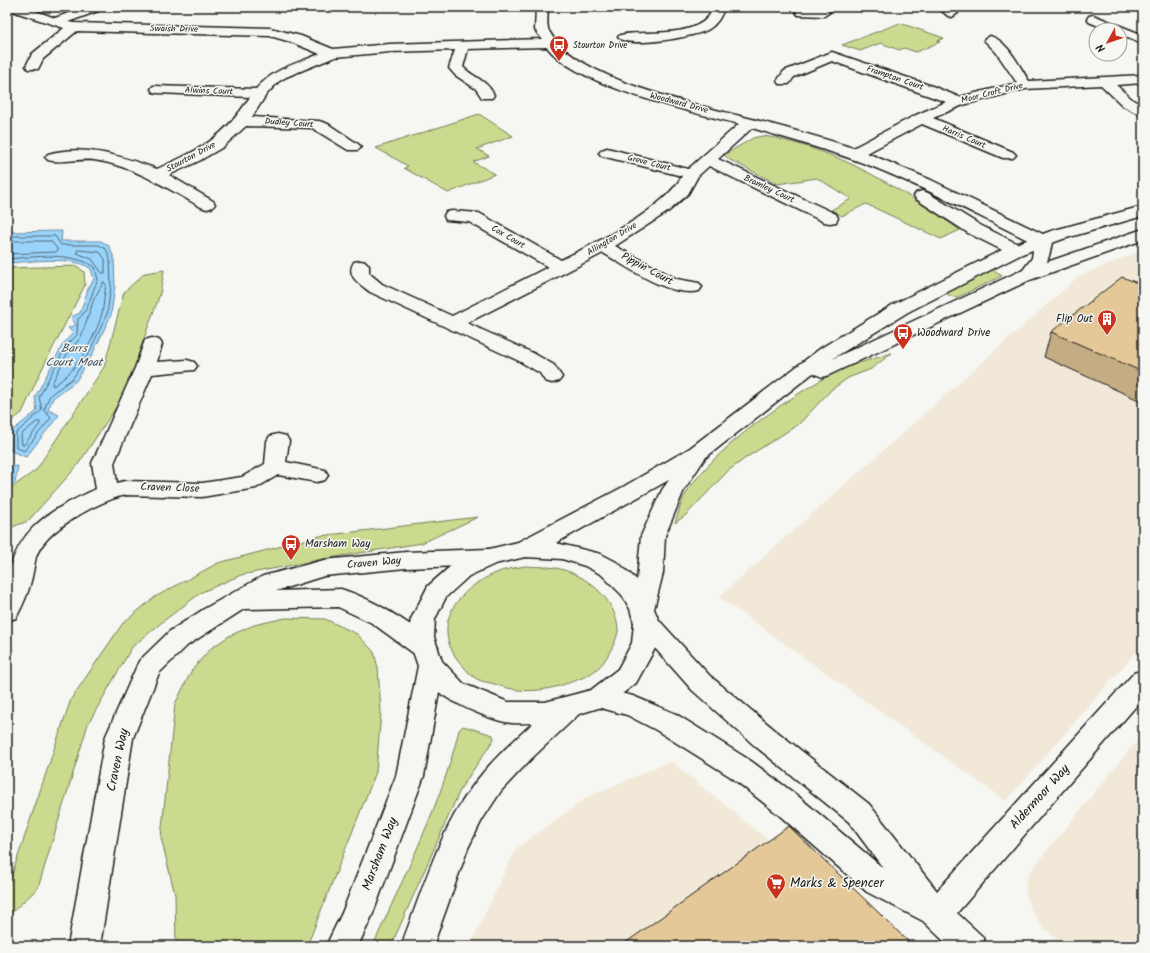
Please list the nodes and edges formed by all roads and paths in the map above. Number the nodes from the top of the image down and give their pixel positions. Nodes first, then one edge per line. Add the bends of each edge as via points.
1 (13, 7) edge
2 (97, 7) edge
3 (542, 7) edge
4 (719, 7) edge
5 (822, 9) edge
6 (802, 12) dead end
7 (835, 18) dead end
8 (1093, 19) dead end
9 (54, 22) junction
10 (1100, 22) edge
11 (74, 27) junction
12 (1128, 33) edge
13 (624, 37) dead end
14 (990, 40) dead end
15 (1143, 40) edge
16 (550, 43) junction
17 (462, 47) junction
18 (851, 49) dead end
19 (333, 53) junction
20 (832, 56) junction
21 (33, 66) dead end
22 (1143, 79) edge
23 (784, 81) dead end
24 (1104, 81) junction
25 (1025, 84) junction
26 (158, 89) dead end
27 (260, 93) junction
28 (487, 95) dead end
29 (958, 102) junction
30 (1143, 112) edge
31 (921, 118) junction
32 (242, 121) junction
33 (749, 123) junction
34 (353, 147) dead end
35 (607, 153) dead end
36 (854, 154) junction
37 (1008, 155) dead end
38 (53, 157) dead end
39 (708, 160) junction
40 (691, 174) junction
41 (157, 175) junction
42 (207, 204) dead end
43 (1143, 211) edge
44 (452, 216) dead end
45 (830, 218) dead end
46 (1143, 225) edge
47 (1143, 234) edge
48 (1042, 245) junction
49 (604, 246) junction
50 (1016, 250) junction
51 (360, 266) dead end
52 (562, 268) junction
53 (1029, 274) junction
54 (693, 287) dead end
55 (451, 324) junction
56 (152, 344) dead end
57 (187, 366) dead end
58 (144, 368) junction
59 (552, 377) dead end
60 (776, 394) junction
61 (278, 441) dead end
62 (698, 453) junction
63 (275, 467) junction
64 (317, 475) dead end
65 (108, 492) junction
66 (525, 549) junction
67 (489, 557) junction
68 (241, 600) junction
69 (7, 612) edge
70 (644, 616) junction
71 (428, 657) junction
72 (1143, 680) edge
73 (599, 698) junction
74 (572, 706) junction
75 (936, 914) junction
76 (84, 946) edge
77 (342, 946) edge
78 (417, 946) edge
79 (971, 946) edge

1 - 9 street, Swaish Drive
2 - 9 street
3 - 16 street, Woodward Drive via 541,27
4 - 13 street via 713,20 691,32 650,39
5 - 6 street
5 - 7 street
8 - 10 street
9 - 11 street, Swaish Drive
11 - 19 street, Swaish Drive via 239,24 284,35
11 - 21 street via 37,57
12 - 15 street
14 - 25 street via 1001,49
16 - 17 street, Stourton Drive
16 - 33 street, Woodward Drive via 587,71 634,91
17 - 19 street, Stourton Drive via 390,48
17 - 28 street via 456,68 461,75 485,88
18 - 20 street
19 - 27 street, Stourton Drive via 281,74
20 - 23 street via 789,74
20 - 29 street, Frampton Court via 927,88
22 - 24 street, Moor Croft Drive
24 - 25 street, Moor Croft Drive
24 - 30 street via 1128,103
25 - 29 street, Moor Croft Drive
26 - 27 street, Alwins Court
27 - 32 street, Stourton Drive
29 - 31 street, Moor Croft Drive
31 - 36 street, Moor Croft Drive
31 - 37 street, Harris Court
32 - 34 street, Dudley Court via 314,124
32 - 41 street, Stourton Drive via 218,144
33 - 36 street, Woodward Drive
33 - 39 street, Allington Drive
35 - 40 street, Greve Court
36 - 48 street, Woodward Drive via 918,180
36 - 50 street, Woodward Drive via 974,229
38 - 41 street, Stourton Drive via 76,153 90,154 124,162
39 - 40 street, Allington Drive
39 - 45 street, Bramley Court
40 - 49 street, Allington Drive via 682,190 663,208
41 - 42 street, Stourton Drive
43 - 48 street via 1057,235
44 - 52 street, Cox Court via 473,217
46 - 48 street via 1059,249
47 - 53 street
48 - 50 street
48 - 53 street via 1041,258
49 - 52 street, Allington Drive
49 - 54 street, Pippin Court via 672,284
50 - 60 street via 901,308 828,352
51 - 55 street via 360,276 376,288
52 - 55 street, Allington Drive
53 - 60 street via 894,335
55 - 59 street via 526,357 547,369
56 - 58 street
57 - 58 street
58 - 65 street via 103,463
60 - 62 street
61 - 63 street
62 - 66 street
62 - 70 street via 674,490 654,536
63 - 64 street
63 - 65 street, Craven Close via 248,483 202,490 141,487
65 - 69 street, Craven Close via 68,510 40,533 25,555 20,583
66 - 67 street
66 - 70 street via 562,551 593,560 610,569 631,589
67 - 68 street, Craven Way via 406,560 324,568 272,582
67 - 71 street, Marsham Way via 461,570 437,592 423,619 422,637
68 - 71 street, Craven Way via 341,598 381,617
68 - 76 street, Craven Way via 179,638 148,668 119,738
70 - 73 street via 645,642 627,676
70 - 75 street via 701,683 859,813
71 - 74 street, Craven Way via 455,691 506,712 545,713
71 - 77 street, Marsham Way via 410,776
72 - 75 street, Aldermoor Way
73 - 74 street, Craven Way
73 - 75 street via 633,706 666,722 741,769 878,882
74 - 78 street via 516,755 482,795 461,833
75 - 79 street

